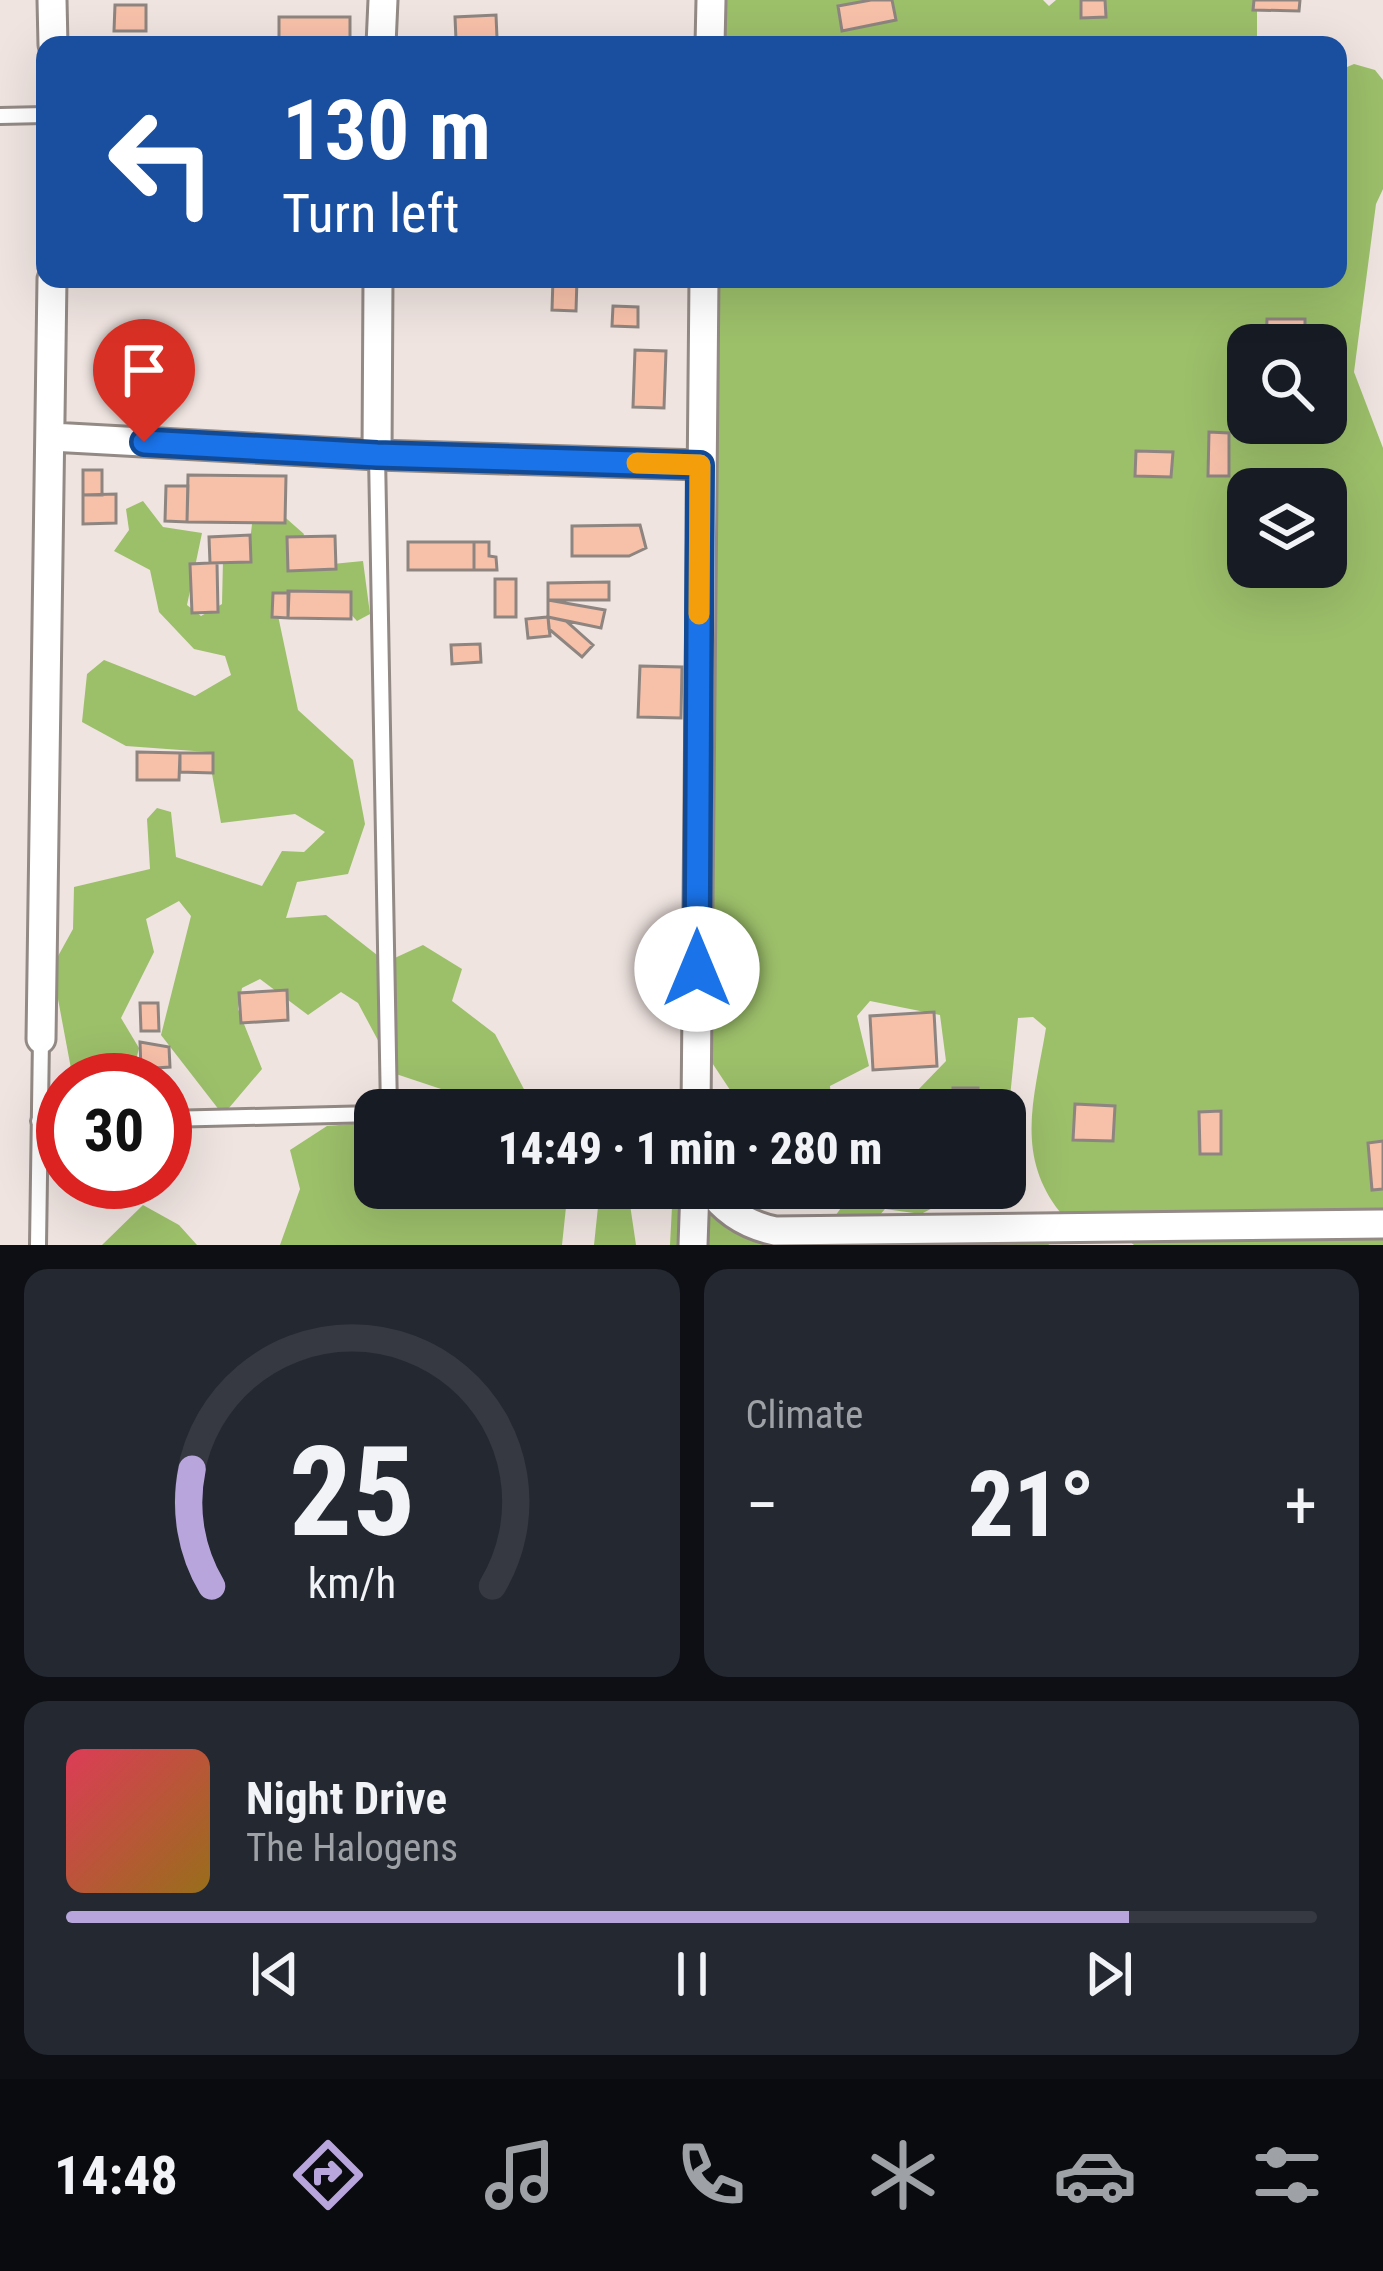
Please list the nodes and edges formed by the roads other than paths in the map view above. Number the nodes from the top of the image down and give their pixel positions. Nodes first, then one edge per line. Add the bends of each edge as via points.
1 (52, 0) edge
2 (383, 0) edge
3 (711, 0) edge
4 (53, 36) edge
5 (381, 36) edge
6 (710, 36) edge
7 (36, 115) edge
8 (0, 116) edge
9 (52, 288) edge
10 (378, 288) edge
11 (704, 288) edge
12 (51, 437) junction
13 (377, 455) junction
14 (700, 465) junction
15 (40, 1039) joint
16 (40, 1053) edge
17 (389, 1089) edge
18 (696, 1089) edge
19 (354, 1114) edge
20 (192, 1118) edge
21 (38, 1209) edge
22 (694, 1209) edge
23 (729, 1209) edge
24 (1383, 1224) edge
25 (1328, 1235) edge
26 (38, 1245) edge
27 (693, 1245) edge

1 - 4 street
2 - 5 street
3 - 6 street
7 - 8 lane
9 - 12 street
10 - 13 street
11 - 14 street
12 - 13 street
12 - 15 street
13 - 14 street
13 - 17 lane
14 - 18 street
15 - 16 lane
19 - 20 lane
21 - 26 lane
22 - 27 street
23 - 25 street via 775,1231
24 - 25 street

